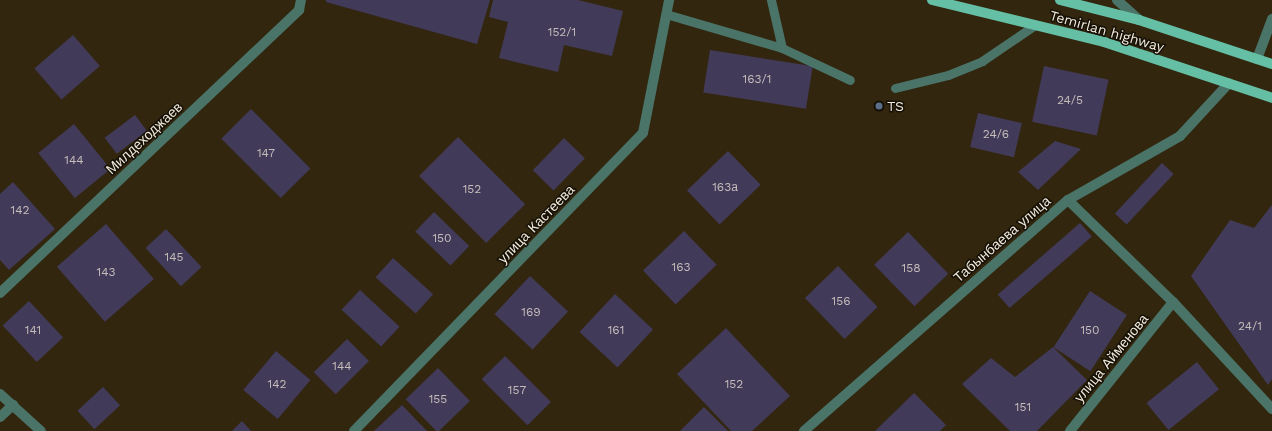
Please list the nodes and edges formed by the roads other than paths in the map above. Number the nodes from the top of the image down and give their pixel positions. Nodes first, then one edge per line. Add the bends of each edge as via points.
1 (301, 0) edge
2 (669, 0) edge
3 (771, 0) edge
4 (932, 0) edge
5 (1060, 0) edge
6 (1117, 0) edge
7 (666, 14) junction
8 (1272, 19) edge
9 (1139, 20) junction
10 (1035, 25) junction
11 (782, 48) junction
12 (1257, 59) junction
13 (1272, 64) edge
14 (850, 80) dead end
15 (1229, 83) junction
16 (895, 88) dead end
17 (1272, 98) edge
18 (1068, 200) junction
19 (0, 294) edge
20 (1173, 302) junction
21 (0, 394) edge
22 (13, 405) junction
23 (1272, 409) edge
24 (0, 417) edge
25 (41, 431) edge
26 (354, 431) edge
27 (804, 431) edge
28 (1070, 431) edge

1 - 19 street, Милдеходжаев via 299,10
2 - 7 street, улица Кастеева
3 - 11 lane
4 - 10 main road, Temirlan highway
5 - 9 main road, Temirlan highway
6 - 9 street
7 - 11 lane
7 - 26 street, улица Кастеева via 643,133
8 - 12 street
9 - 12 main road, Temirlan highway
10 - 15 main road, Temirlan highway via 1104,42
10 - 16 lane via 982,61 948,75
11 - 14 lane
12 - 13 main road, Temirlan highway
15 - 17 main road, Temirlan highway
15 - 18 street, Табынбаева улица via 1180,136
18 - 20 street
18 - 27 street, Табынбаева улица
20 - 23 street
20 - 28 street, улица Айменова
21 - 22 street
22 - 24 street
22 - 25 street

